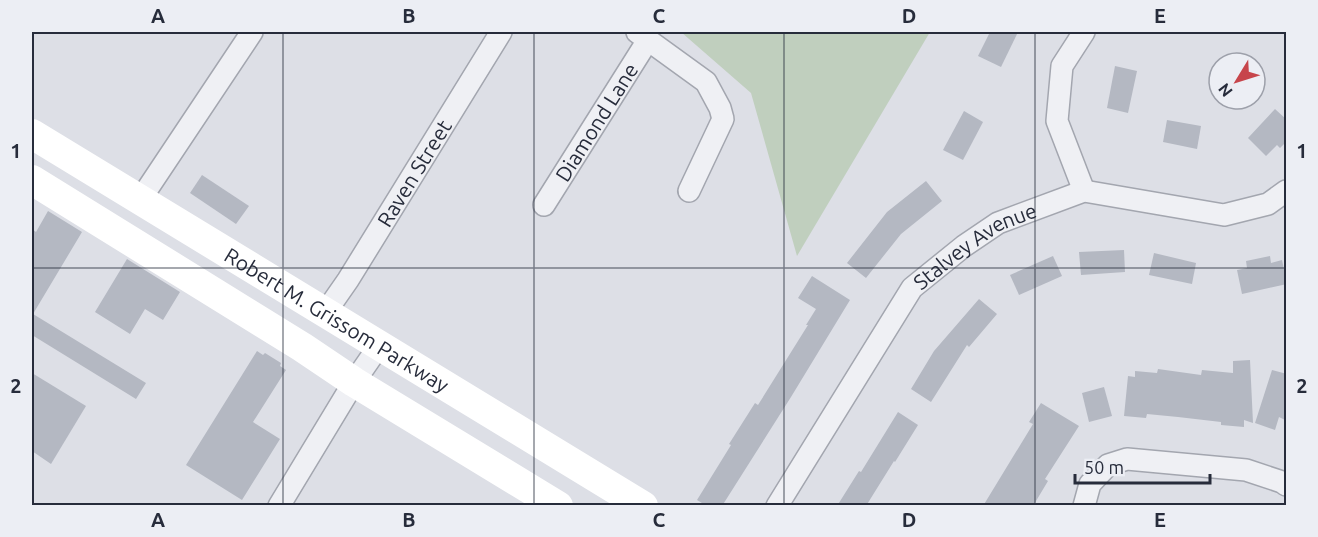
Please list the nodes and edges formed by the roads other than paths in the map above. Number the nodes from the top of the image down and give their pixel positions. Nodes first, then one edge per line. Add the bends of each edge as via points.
1 (252, 32) edge
2 (501, 32) edge
3 (1084, 32) edge
4 (642, 36) edge
5 (32, 134) edge
6 (32, 180) edge
7 (1287, 190) edge
8 (689, 191) dead end
9 (1084, 191) junction
10 (140, 200) junction
11 (544, 205) dead end
12 (325, 313) junction
13 (379, 346) junction
14 (354, 382) junction
15 (1287, 486) edge
16 (279, 506) edge
17 (558, 506) edge
18 (643, 506) edge
19 (777, 506) edge
20 (1084, 506) edge

1 - 10 street
2 - 12 street, Raven Street
3 - 9 street via 1062,66 1058,121
4 - 8 street via 706,82 720,108 723,119
4 - 11 street, Diamond Lane
5 - 10 main road, Robert M. Grissom Parkway
6 - 14 main road, Robert M. Grissom Parkway
7 - 9 street via 1268,204 1224,215
9 - 19 street, Stalvey Avenue via 998,223 912,288
10 - 12 main road, Robert M. Grissom Parkway
12 - 13 main road, Robert M. Grissom Parkway
13 - 14 street
13 - 18 main road, Robert M. Grissom Parkway
14 - 16 street
14 - 17 main road, Robert M. Grissom Parkway
15 - 20 street via 1246,470 1127,459 1108,465 1090,484

